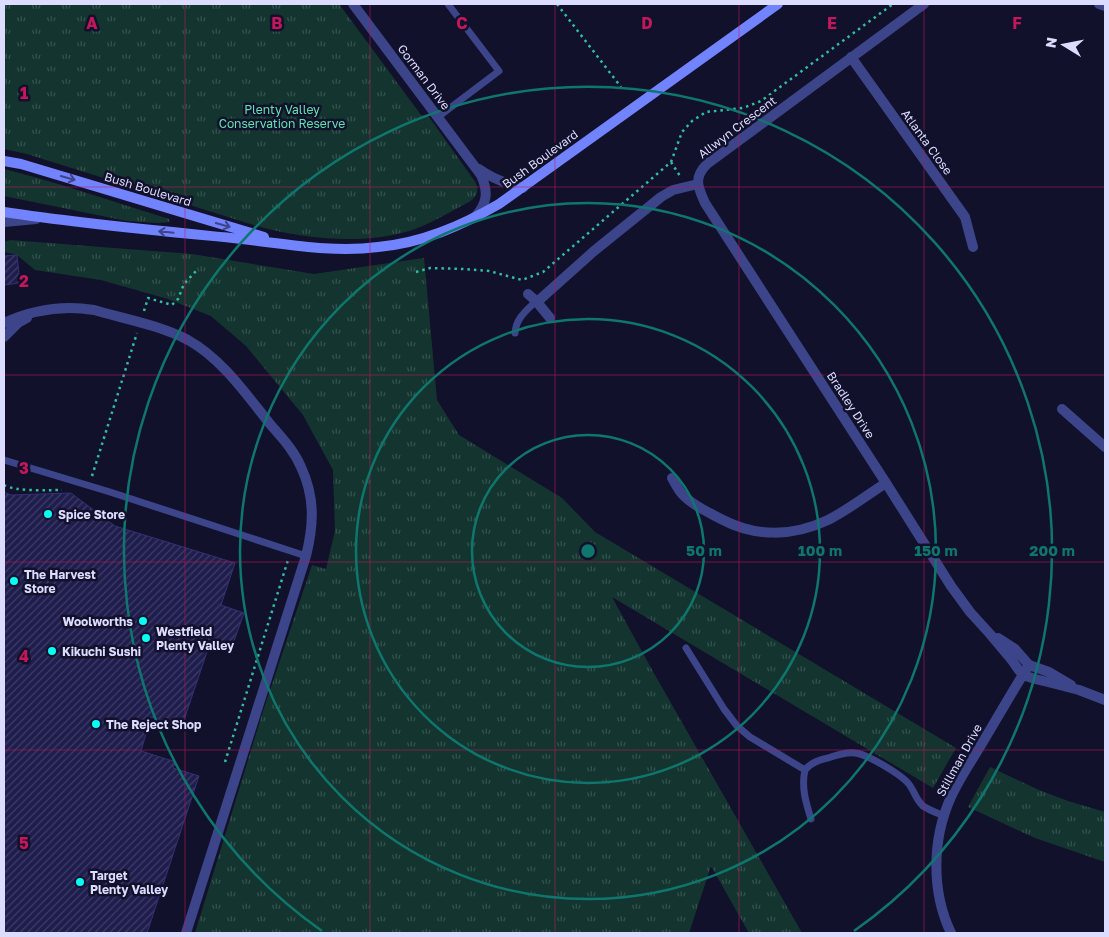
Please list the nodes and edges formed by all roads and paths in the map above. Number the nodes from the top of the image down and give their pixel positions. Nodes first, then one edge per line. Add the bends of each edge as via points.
1 (353, 4) edge
2 (448, 4) edge
3 (557, 4) edge
4 (778, 4) edge
5 (893, 4) edge
6 (924, 4) edge
7 (1099, 4) edge
8 (1105, 6) edge
9 (851, 57) junction
10 (620, 87) dead end
11 (438, 117) junction
12 (4, 161) edge
13 (474, 165) junction
14 (698, 184) junction
15 (523, 188) junction
16 (4, 212) edge
17 (44, 218) junction
18 (475, 218) junction
19 (4, 222) edge
20 (284, 243) junction
21 (973, 247) dead end
22 (196, 271) dead end
23 (416, 272) dead end
24 (533, 299) junction
25 (44, 311) junction
26 (550, 318) dead end
27 (4, 323) edge
28 (140, 323) junction
29 (516, 333) dead end
30 (4, 337) edge
31 (1062, 409) dead end
32 (1105, 447) edge
33 (4, 460) edge
34 (672, 478) dead end
35 (886, 483) junction
36 (4, 485) edge
37 (89, 486) junction
38 (62, 490) dead end
39 (291, 551) junction
40 (306, 556) junction
41 (990, 634) junction
42 (686, 648) dead end
43 (1029, 665) junction
44 (1023, 675) junction
45 (1079, 690) junction
46 (1105, 700) edge
47 (225, 764) dead end
48 (805, 770) junction
49 (944, 816) junction
50 (811, 819) dead end
51 (186, 933) edge
52 (952, 933) edge

1 - 11 street, Gorman Drive
2 - 11 lane via 499,71
3 - 10 path
4 - 15 main road, Bush Boulevard
5 - 23 path via 761,101 743,108 706,112 692,121 682,132 671,162 543,272 522,280 489,271 463,269 430,268
6 - 9 street, Allwyn Crescent
7 - 8 street
9 - 14 street, Allwyn Crescent via 707,164 701,170
9 - 21 street, Atlanta Close via 965,217
11 - 13 street, Gorman Drive
12 -> 20 main road, Bush Boulevard
13 - 15 street via 496,180
13 - 18 street via 486,190 483,208
14 - 24 street via 660,197
14 - 35 street, Bradley Drive via 705,203
15 - 18 main road, Bush Boulevard
16 - 17 main road, Bush Boulevard
17 - 19 street
20 -> 17 main road, Bush Boulevard
18 - 20 main road, Bush Boulevard via 430,236 378,248 341,249
22 - 28 path via 172,305 148,298
24 - 26 street
24 - 29 lane via 519,319
25 - 27 street
25 - 28 street via 83,308
25 - 30 street via 18,324
28 - 37 path
28 - 40 street via 189,341 209,355 251,400 295,455 302,468 312,511
31 - 32 street
33 - 37 lane
34 - 35 street via 691,502 728,523 759,532 778,533 815,526
35 - 41 street, Bradley Drive via 951,586
36 - 38 path via 9,488
37 - 39 lane
39 - 40 lane
39 - 47 path
40 - 51 street
41 - 43 street, Bradley Drive via 1015,649
41 - 44 street, Bradley Drive
42 - 48 lane via 737,726
43 - 44 street, Stillman Drive
43 - 45 street, Bradley Drive via 1054,674
44 - 45 street, Bradley Drive
44 - 49 street, Stillman Drive via 952,796
45 - 46 street, Bradley Drive
48 - 49 lane via 813,762 839,754 863,754 900,776 924,807
48 - 50 lane via 803,786
49 - 52 street, Stillman Drive via 936,853 936,872 943,914

